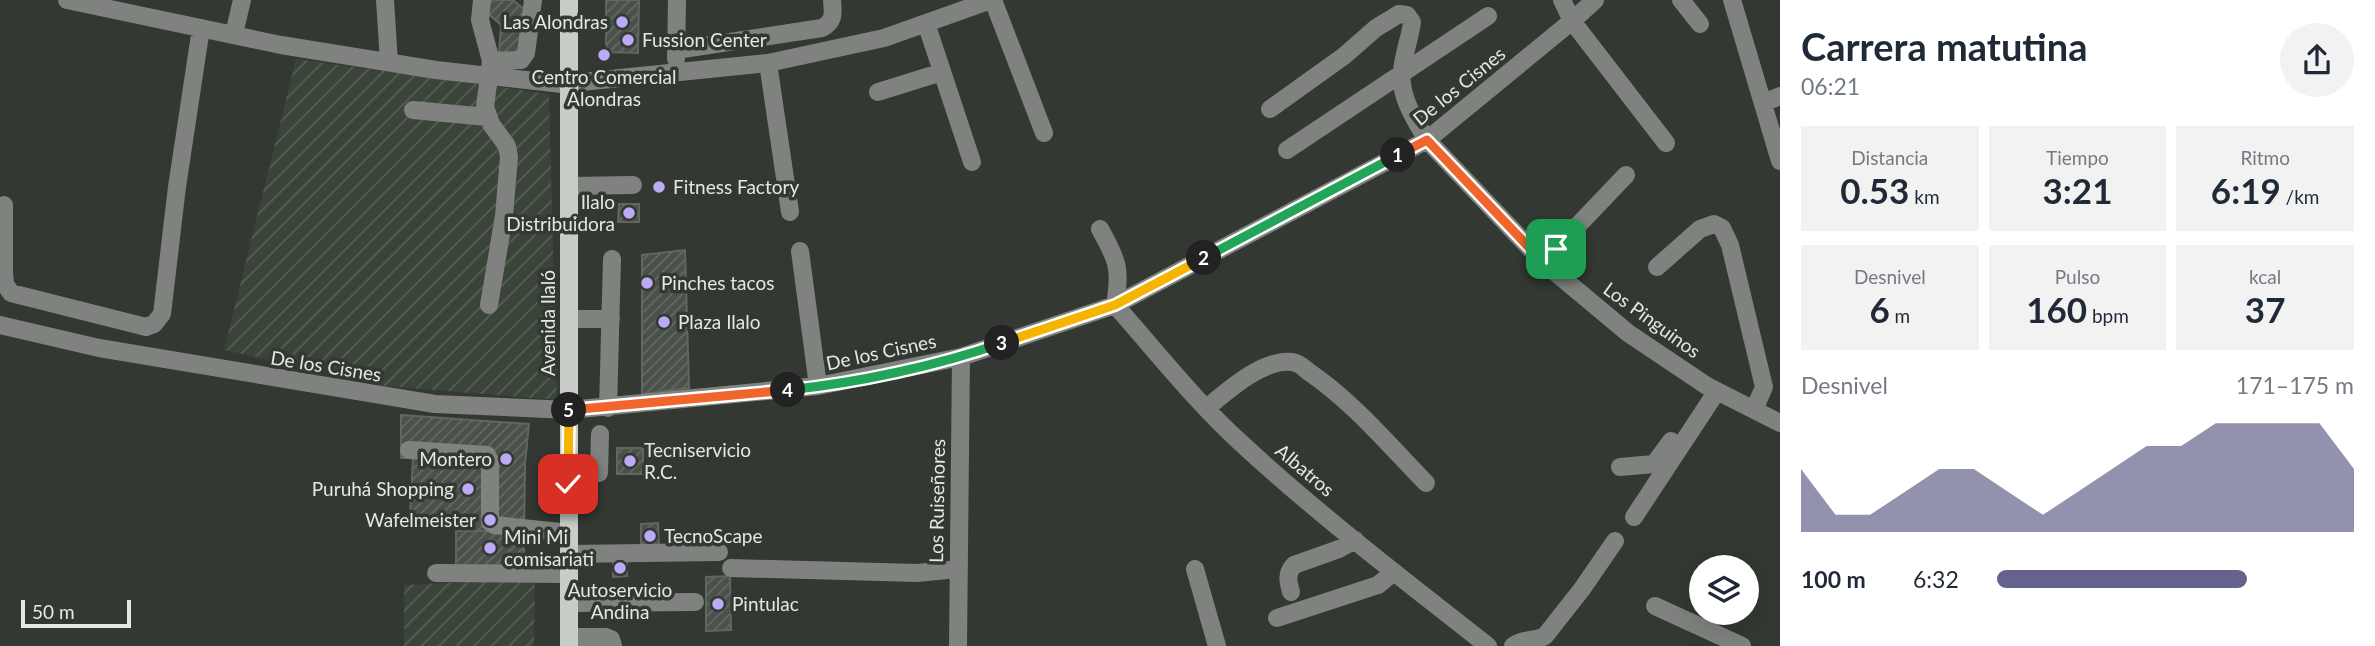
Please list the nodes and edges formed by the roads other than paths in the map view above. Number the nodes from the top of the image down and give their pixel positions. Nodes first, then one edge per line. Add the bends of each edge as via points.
1 (67, 0) edge
2 (242, 0) edge
3 (385, 0) edge
4 (482, 0) edge
5 (533, 0) edge
6 (562, 0) edge
7 (569, 0) edge
8 (677, 0) edge
9 (832, 0) edge
10 (992, 0) edge
11 (1562, 0) edge
12 (1595, 0) edge
13 (1681, 0) edge
14 (1732, 0) edge
15 (1488, 16) dead end
16 (1572, 21) junction
17 (926, 23) junction
18 (1700, 24) dead end
19 (201, 28) junction
20 (234, 34) junction
21 (676, 50) junction
22 (390, 62) junction
23 (768, 63) junction
24 (491, 68) junction
25 (942, 72) junction
26 (1402, 72) junction
27 (676, 73) junction
28 (566, 84) junction
29 (878, 92) dead end
30 (1772, 100) edge
31 (1270, 109) dead end
32 (412, 110) dead end
33 (487, 117) junction
34 (1044, 133) dead end
35 (1427, 140) junction
36 (1666, 143) dead end
37 (1287, 150) dead end
38 (1780, 161) edge
39 (972, 162) dead end
40 (1626, 174) dead end
41 (633, 185) dead end
42 (569, 186) junction
43 (4, 205) dead end
44 (790, 212) dead end
45 (1100, 229) dead end
46 (800, 251) dead end
47 (612, 259) dead end
48 (1543, 262) junction
49 (1657, 267) dead end
50 (489, 305) dead end
51 (1115, 305) junction
52 (569, 319) junction
53 (611, 319) junction
54 (0, 325) edge
55 (961, 357) junction
56 (818, 386) junction
57 (1712, 388) junction
58 (608, 408) junction
59 (1207, 408) junction
60 (565, 410) junction
61 (1754, 410) junction
62 (1780, 423) edge
63 (600, 434) dead end
64 (409, 450) dead end
65 (1620, 467) dead end
66 (569, 476) junction
67 (1426, 483) dead end
68 (1634, 517) dead end
69 (561, 531) junction
70 (1355, 540) junction
71 (1615, 541) dead end
72 (719, 552) dead end
73 (569, 555) junction
74 (731, 568) dead end
75 (957, 569) junction
76 (1195, 569) dead end
77 (1394, 572) junction
78 (436, 573) dead end
79 (561, 574) junction
80 (1291, 592) dead end
81 (695, 602) dead end
82 (569, 603) junction
83 (1655, 606) dead end
84 (1277, 618) dead end
85 (1716, 640) edge
86 (566, 643) edge
87 (612, 646) edge
88 (958, 646) edge
89 (1217, 646) edge
90 (1488, 646) edge
91 (1513, 646) edge
92 (1742, 646) edge

1 - 19 street
2 - 20 street
3 - 22 street
4 - 24 street via 480,20
5 - 24 street via 526,53 521,60
6 - 28 main road, Avenida Ilaló
7 - 28 main road, Avenida Ilaló
8 - 21 street
9 - 21 street via 833,18 822,28
10 - 17 street
10 - 34 street
11 - 16 street
12 - 16 street, De los Cisnes
13 - 18 street
14 - 30 street
15 - 26 street
16 - 35 street, De los Cisnes
16 - 36 street
17 - 23 street via 884,38
17 - 25 street
19 - 20 street
19 - 43 street via 162,314 154,324 146,327 11,293 4,273
20 - 22 street
21 - 27 street
22 - 24 street
23 - 27 street
23 - 44 street
24 - 28 street
24 - 33 street
25 - 29 street
25 - 39 street
26 - 31 street via 1412,22 1407,15 1376,28
26 - 35 street, Los Pinguinos via 1406,98
26 - 37 street
27 - 28 street
28 - 42 main road, Avenida Ilaló
28 - 60 main road, Avenida Ilaló
30 - 38 street
32 - 33 street
33 - 50 street via 507,146 509,157
35 - 48 street, Los Pinguinos
35 - 51 street, De los Cisnes
40 - 48 street
41 - 42 street
42 - 52 main road, Avenida Ilaló
45 - 51 street via 1118,267
46 - 56 street
47 - 53 street
48 - 57 street, Los Pinguinos via 1628,333
49 - 61 street via 1700,229 1714,224 1722,228 1764,387
51 - 55 street, De los Cisnes
51 - 59 street, Albatros
52 - 53 street
52 - 60 main road, Avenida Ilaló
53 - 58 street
54 - 60 street, De los Cisnes via 99,348 435,404
55 - 56 street, De los Cisnes
55 - 75 street, Los Ruiseñores
56 - 58 street, De los Cisnes
57 - 61 street, Los Pinguinos
57 - 65 street via 1654,464
57 - 68 street
58 - 60 street, De los Cisnes
59 - 67 street via 1233,385 1256,373 1276,363 1296,363 1327,384
59 - 70 street, Albatros
60 - 66 main road, Avenida Ilaló
60 - 69 main road, Avenida Ilaló
61 - 62 street, Los Pinguinos
63 - 66 street via 599,473
64 - 69 street via 487,455 490,522
66 - 73 main road, Avenida Ilaló
69 - 79 main road, Avenida Ilaló
70 - 77 street, Albatros
70 - 80 street via 1294,565 1287,579
71 - 91 street via 1545,636
72 - 73 street
73 - 82 main road, Avenida Ilaló
74 - 75 street via 917,573
75 - 88 street, Los Ruiseñores
76 - 89 street
77 - 84 street via 1378,585
77 - 90 street, Albatros
78 - 79 street
79 - 86 main road, Avenida Ilaló
81 - 82 street
82 - 86 main road, Avenida Ilaló
83 - 85 street
85 - 92 street
86 - 87 street via 606,637

